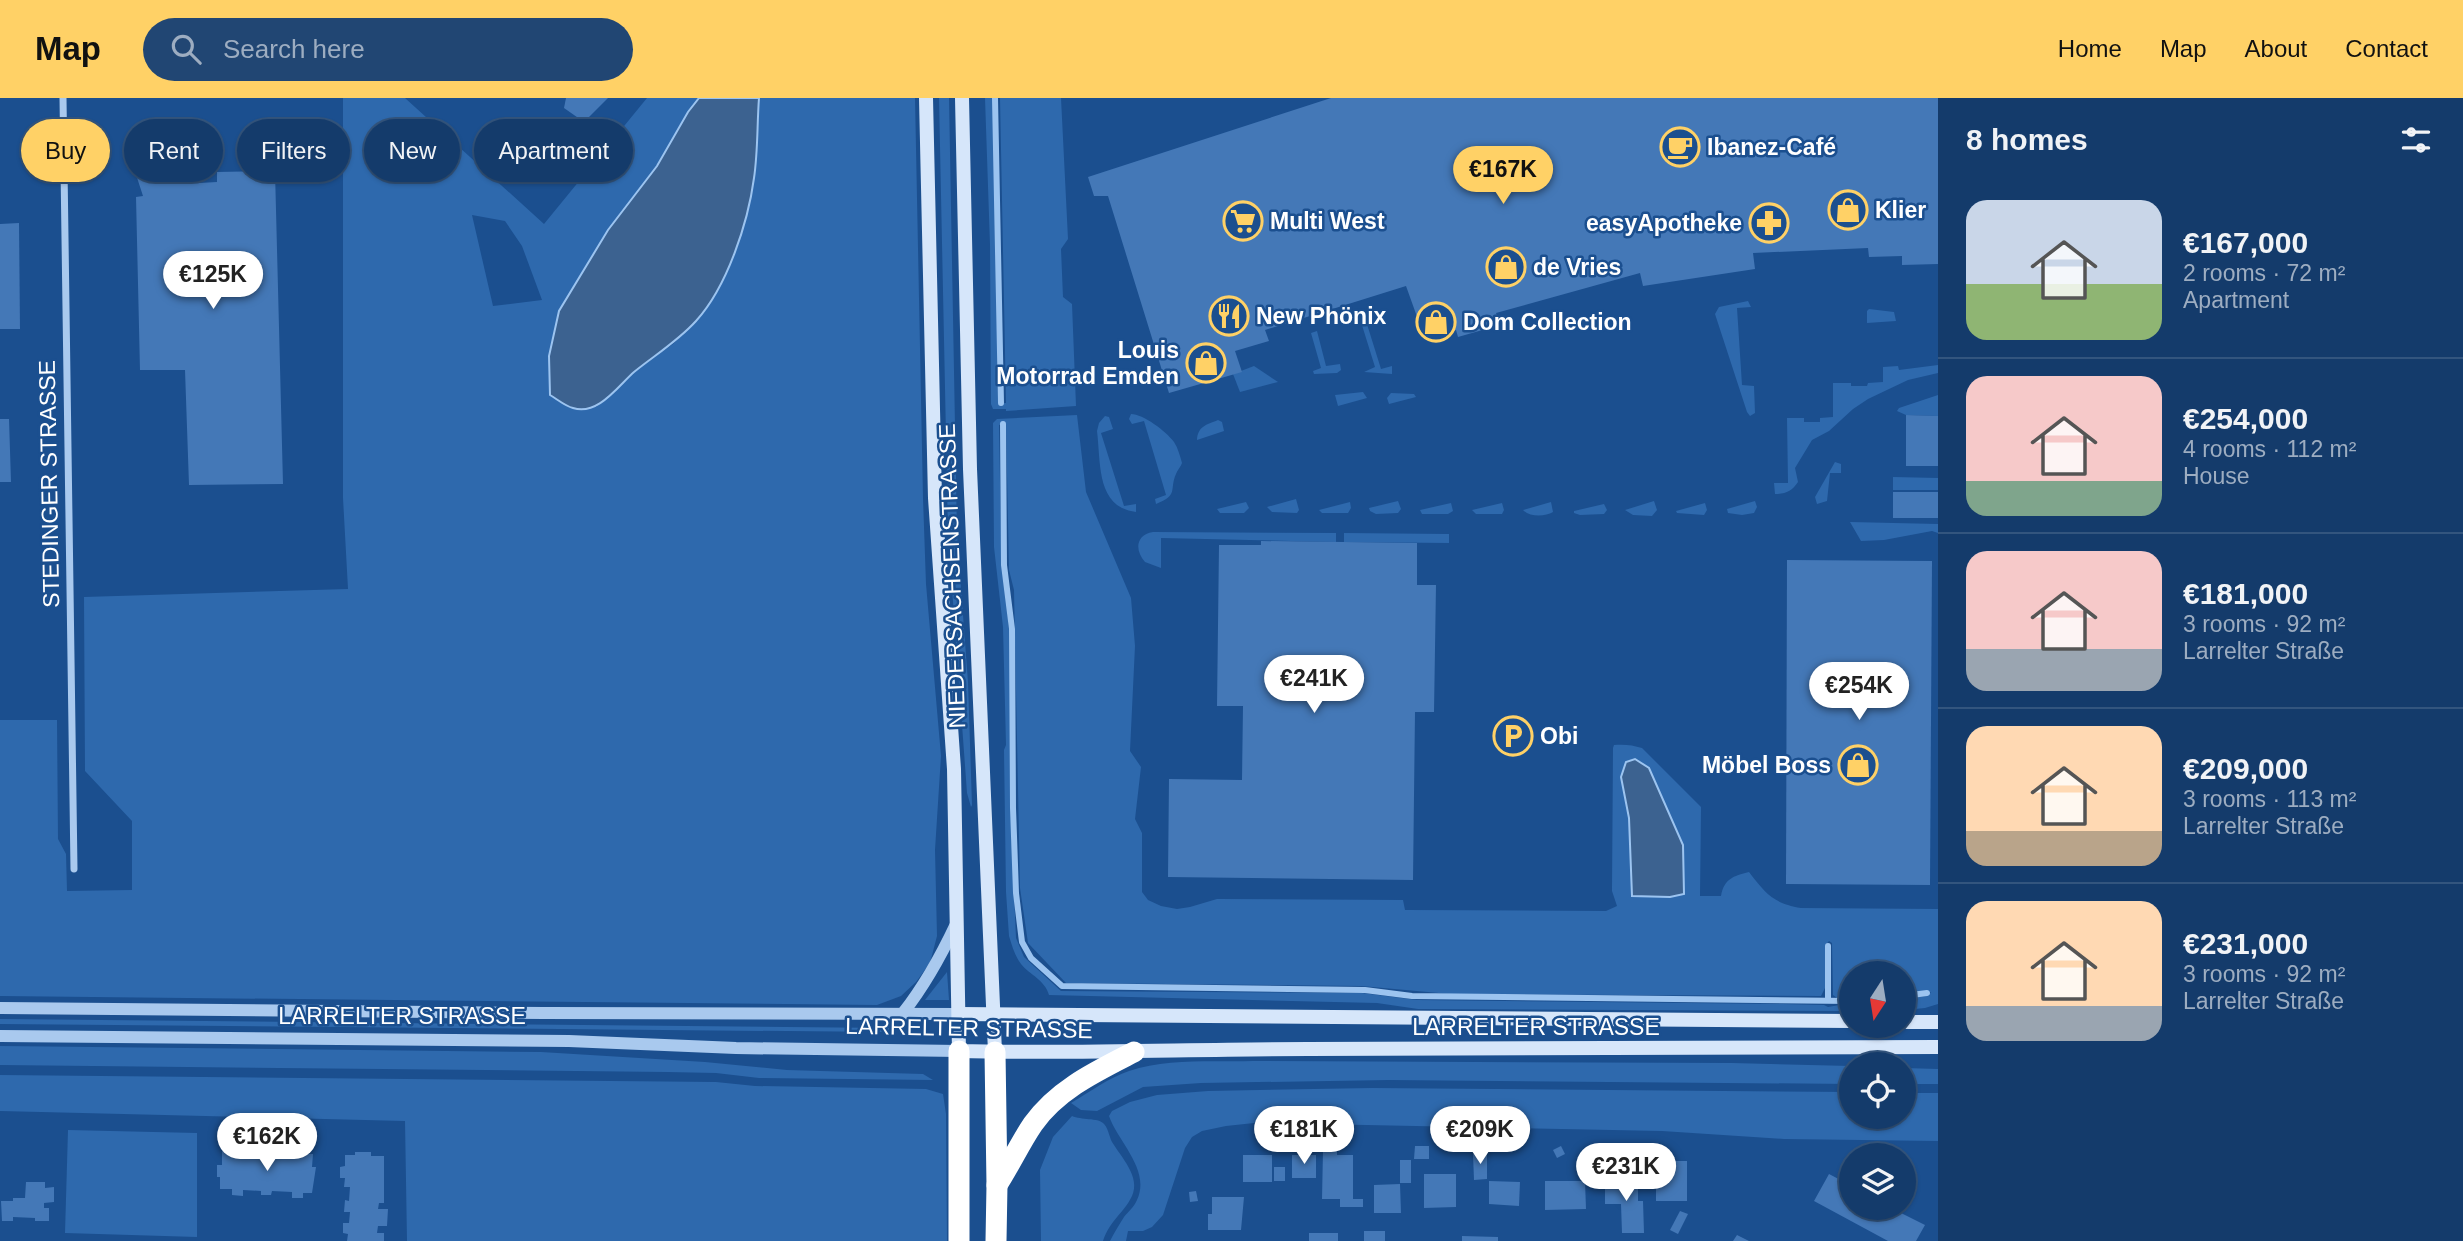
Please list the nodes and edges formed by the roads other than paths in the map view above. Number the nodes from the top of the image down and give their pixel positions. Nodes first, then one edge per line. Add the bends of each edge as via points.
1 (62, 98) edge
2 (926, 98) edge
3 (962, 98) edge
4 (74, 869) dead end
5 (957, 921) junction
6 (0, 1008) edge
7 (903, 1013) junction
8 (992, 1013) junction
9 (959, 1014) junction
10 (1839, 1021) edge
11 (1916, 1022) edge
12 (1938, 1022) edge
13 (0, 1036) edge
14 (1938, 1046) edge
15 (959, 1051) junction
16 (995, 1052) junction
17 (1134, 1052) junction
18 (997, 1185) junction
19 (959, 1241) edge
20 (996, 1241) edge

1 - 4 street, STEDINGER STRASSE
2 - 5 main road, NIEDERSACHSENSTRASSE via 935,498 954,769
3 - 8 main road, NIEDERSACHSENSTRASSE via 970,469
5 - 7 street via 923,988
5 - 9 main road, NIEDERSACHSENSTRASSE
6 - 7 street, LARRELTER STRASSE
7 - 9 street, LARRELTER STRASSE
8 - 9 main road, LARRELTER STRASSE
8 - 10 main road, LARRELTER STRASSE
8 - 16 main road, NIEDERSACHSENSTRASSE
9 - 15 main road, NIEDERSACHSENSTRASSE
11 - 12 main road
13 - 15 street, LARRELTER STRASSE via 569,1041
14 - 17 main road, LARRELTER STRASSE
15 - 16 main road, LARRELTER STRASSE
15 - 19 highway
16 - 17 main road, LARRELTER STRASSE
16 - 18 highway
17 - 18 highway via 1077,1082 1050,1105 1032,1125
18 - 20 highway

